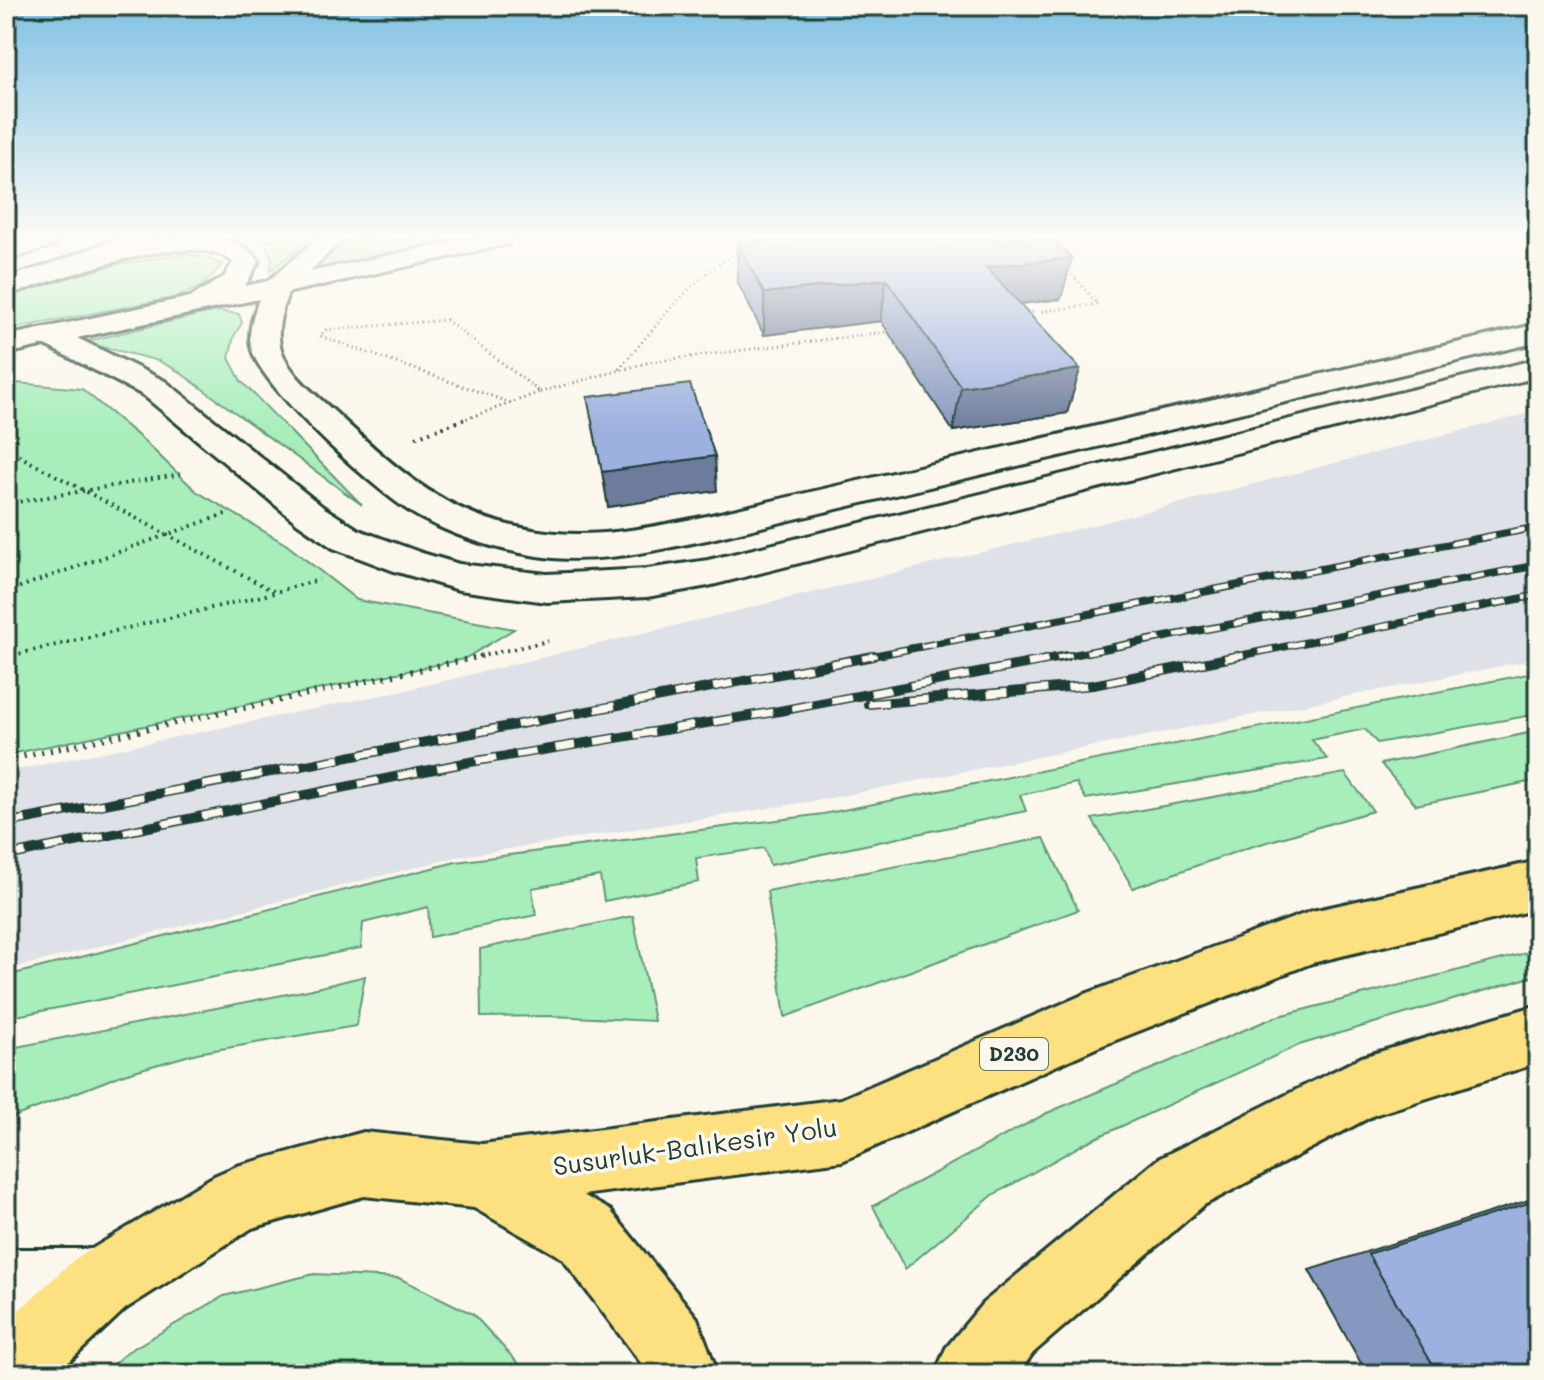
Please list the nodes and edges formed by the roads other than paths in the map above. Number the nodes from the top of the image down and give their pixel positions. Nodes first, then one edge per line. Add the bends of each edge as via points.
1 (270, 303) edge
2 (197, 304) edge
3 (1538, 333) edge
4 (47, 335) junction
5 (6, 345) edge
6 (1538, 368) edge
7 (1538, 885) edge
8 (1538, 1034) edge
9 (482, 1176) junction
10 (6, 1284) edge
11 (100, 1284) junction
12 (6, 1371) edge
13 (681, 1374) edge
14 (972, 1374) edge

1 - 3 main road via 267,352 298,395 404,492 449,518 557,546 638,541 707,528
2 - 4 main road
4 - 5 main road
4 - 6 main road via 154,388 346,539 459,577 547,588 647,583 708,573
7 - 9 highway, Susurluk-Balıkesir Yolu / D230 via 1312,937 1085,1023 842,1130
8 - 14 highway via 1362,1088 1181,1182 1008,1328
9 - 11 highway via 364,1164 237,1199
9 - 13 highway via 586,1234 671,1344
10 - 11 main road
11 - 12 highway

